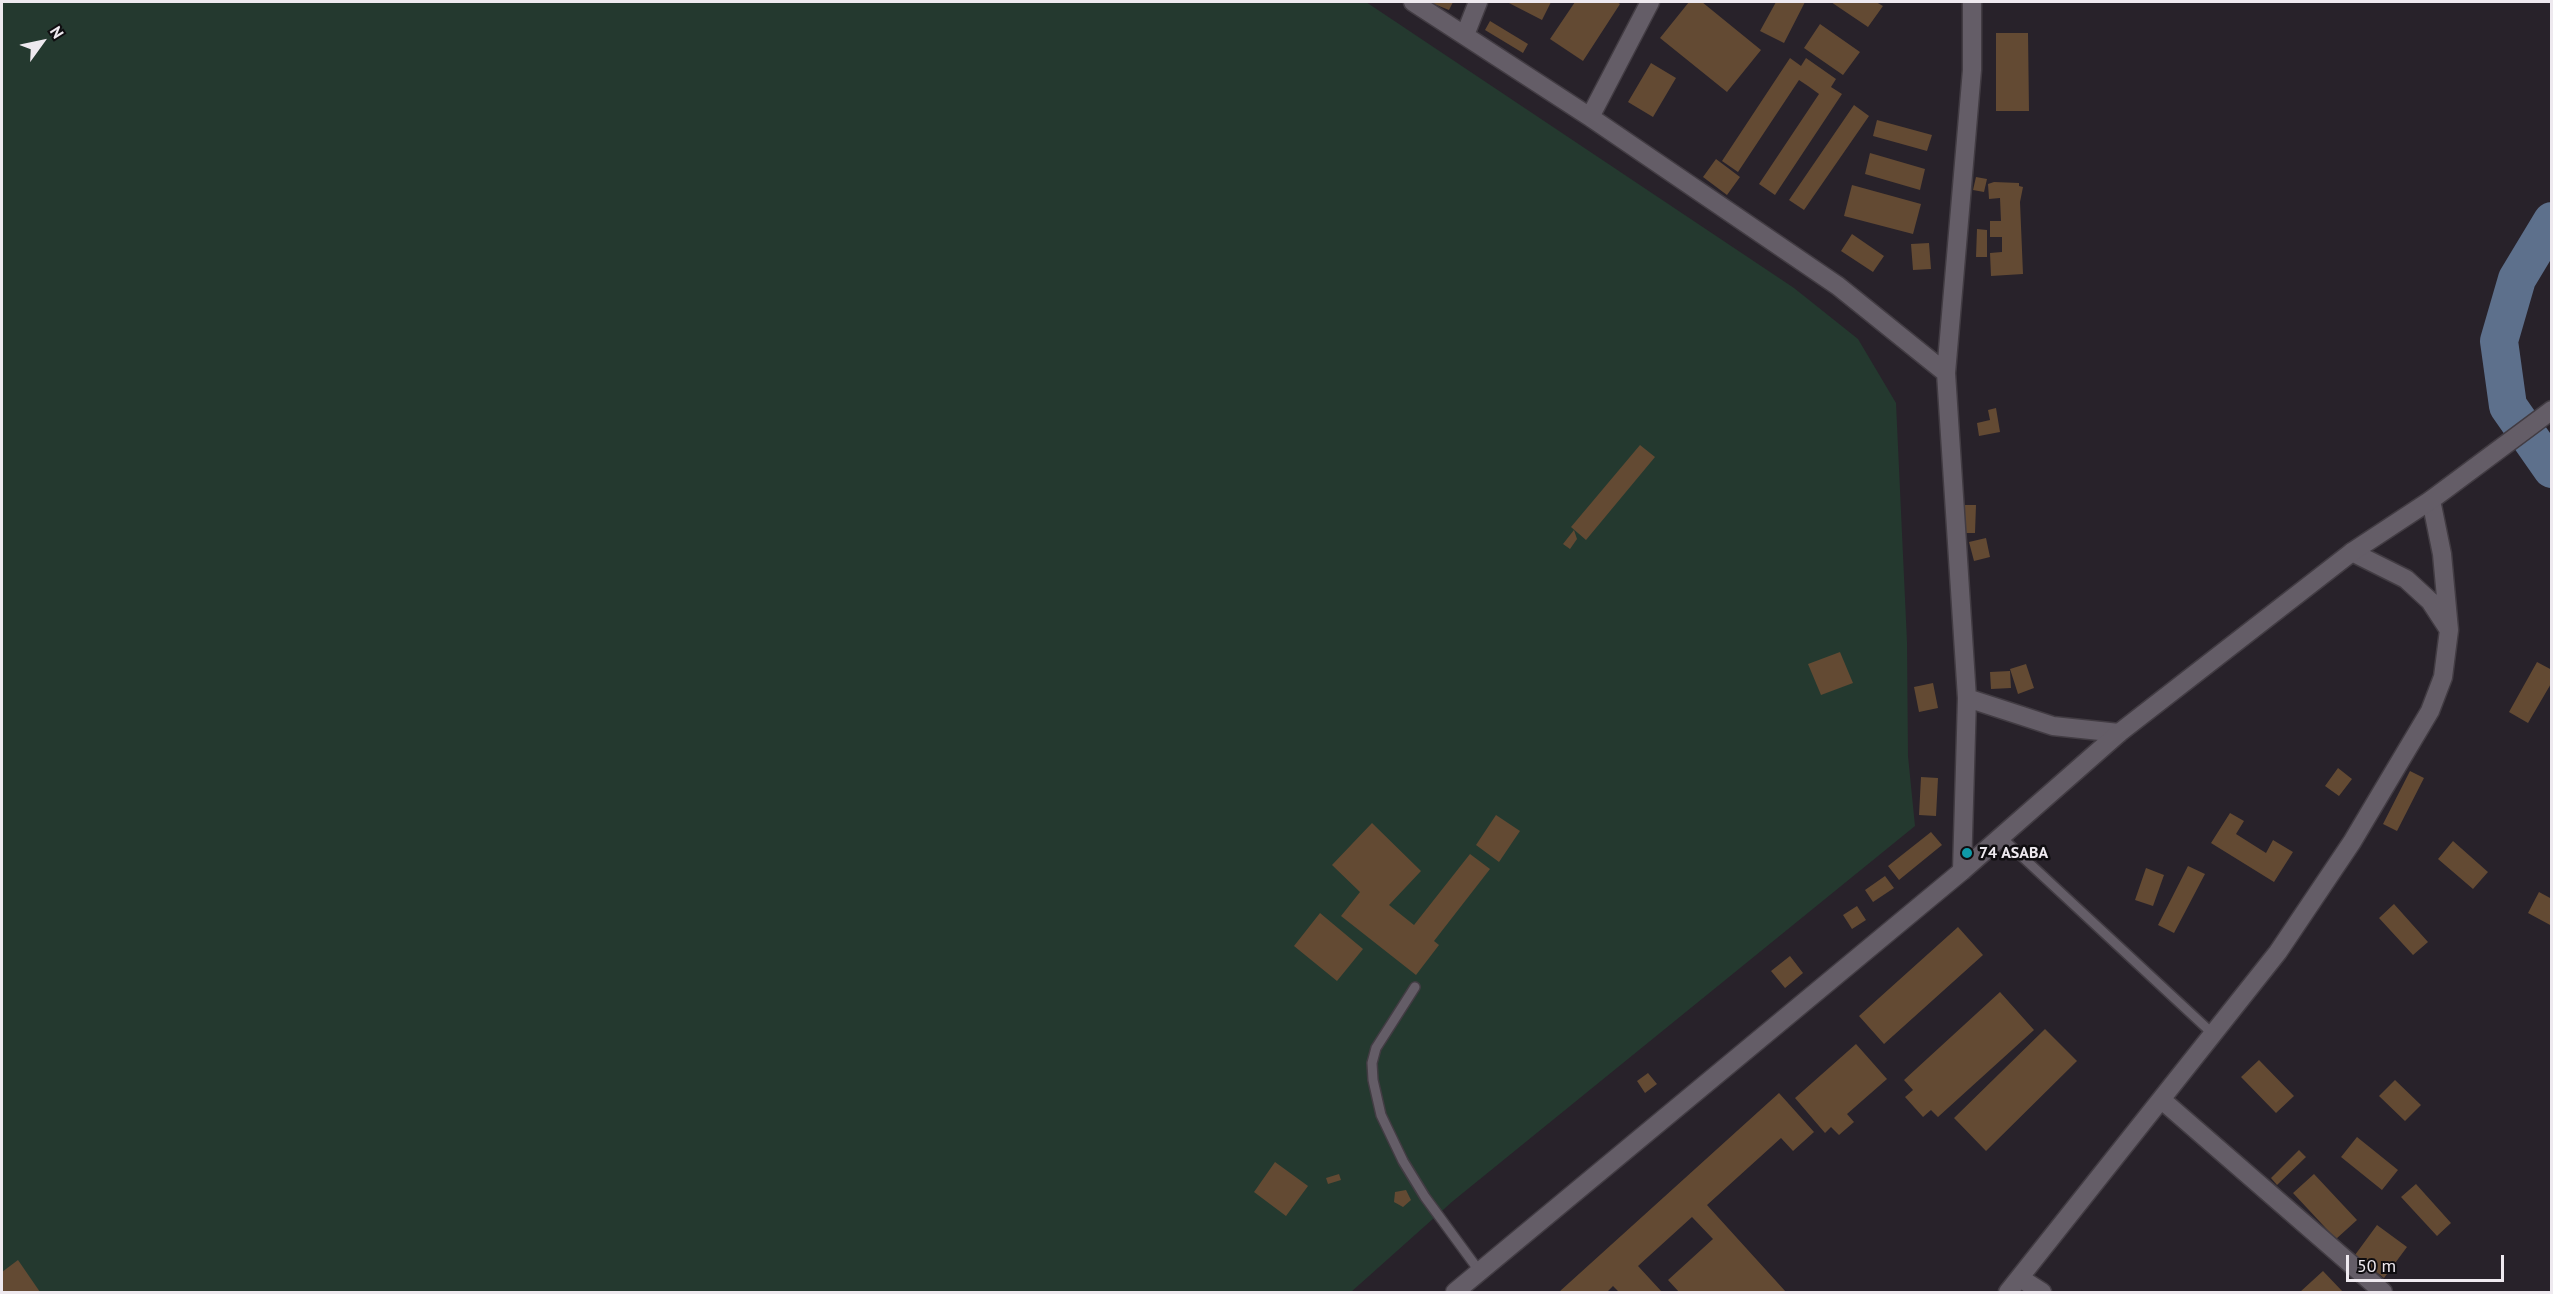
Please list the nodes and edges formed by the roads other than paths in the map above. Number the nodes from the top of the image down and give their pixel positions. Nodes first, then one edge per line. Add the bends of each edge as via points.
1 (1413, 2) edge
2 (1478, 2) edge
3 (1650, 2) edge
4 (1972, 2) edge
5 (1465, 35) junction
6 (1590, 117) junction
7 (1946, 373) junction
8 (2550, 411) edge
9 (2431, 500) junction
10 (2352, 552) junction
11 (2449, 630) junction
12 (1967, 698) junction
13 (2119, 733) junction
14 (2001, 837) junction
15 (1962, 871) junction
16 (1415, 987) dead end
17 (2213, 1035) junction
18 (2162, 1100) junction
19 (1480, 1272) junction
20 (2020, 1278) junction
21 (1455, 1293) edge
22 (2008, 1293) edge
23 (2042, 1293) edge
24 (2383, 1293) edge

1 - 5 street
2 - 5 street
3 - 6 street
4 - 7 street via 1972,70
5 - 6 street
6 - 7 street via 1838,286
7 - 12 street
8 - 9 street
9 - 10 street
9 - 11 street via 2442,554
10 - 11 street via 2406,579 2430,601
10 - 13 street
11 - 17 street via 2443,677 2430,711 2352,842 2284,943
12 - 13 street via 2053,726
12 - 15 street
13 - 14 street
14 - 15 street
14 - 17 lane
15 - 19 street
16 - 19 lane via 1376,1048 1373,1080 1381,1114 1403,1161
17 - 18 street
18 - 20 street
18 - 24 street
19 - 21 street
20 - 22 street
20 - 23 street

